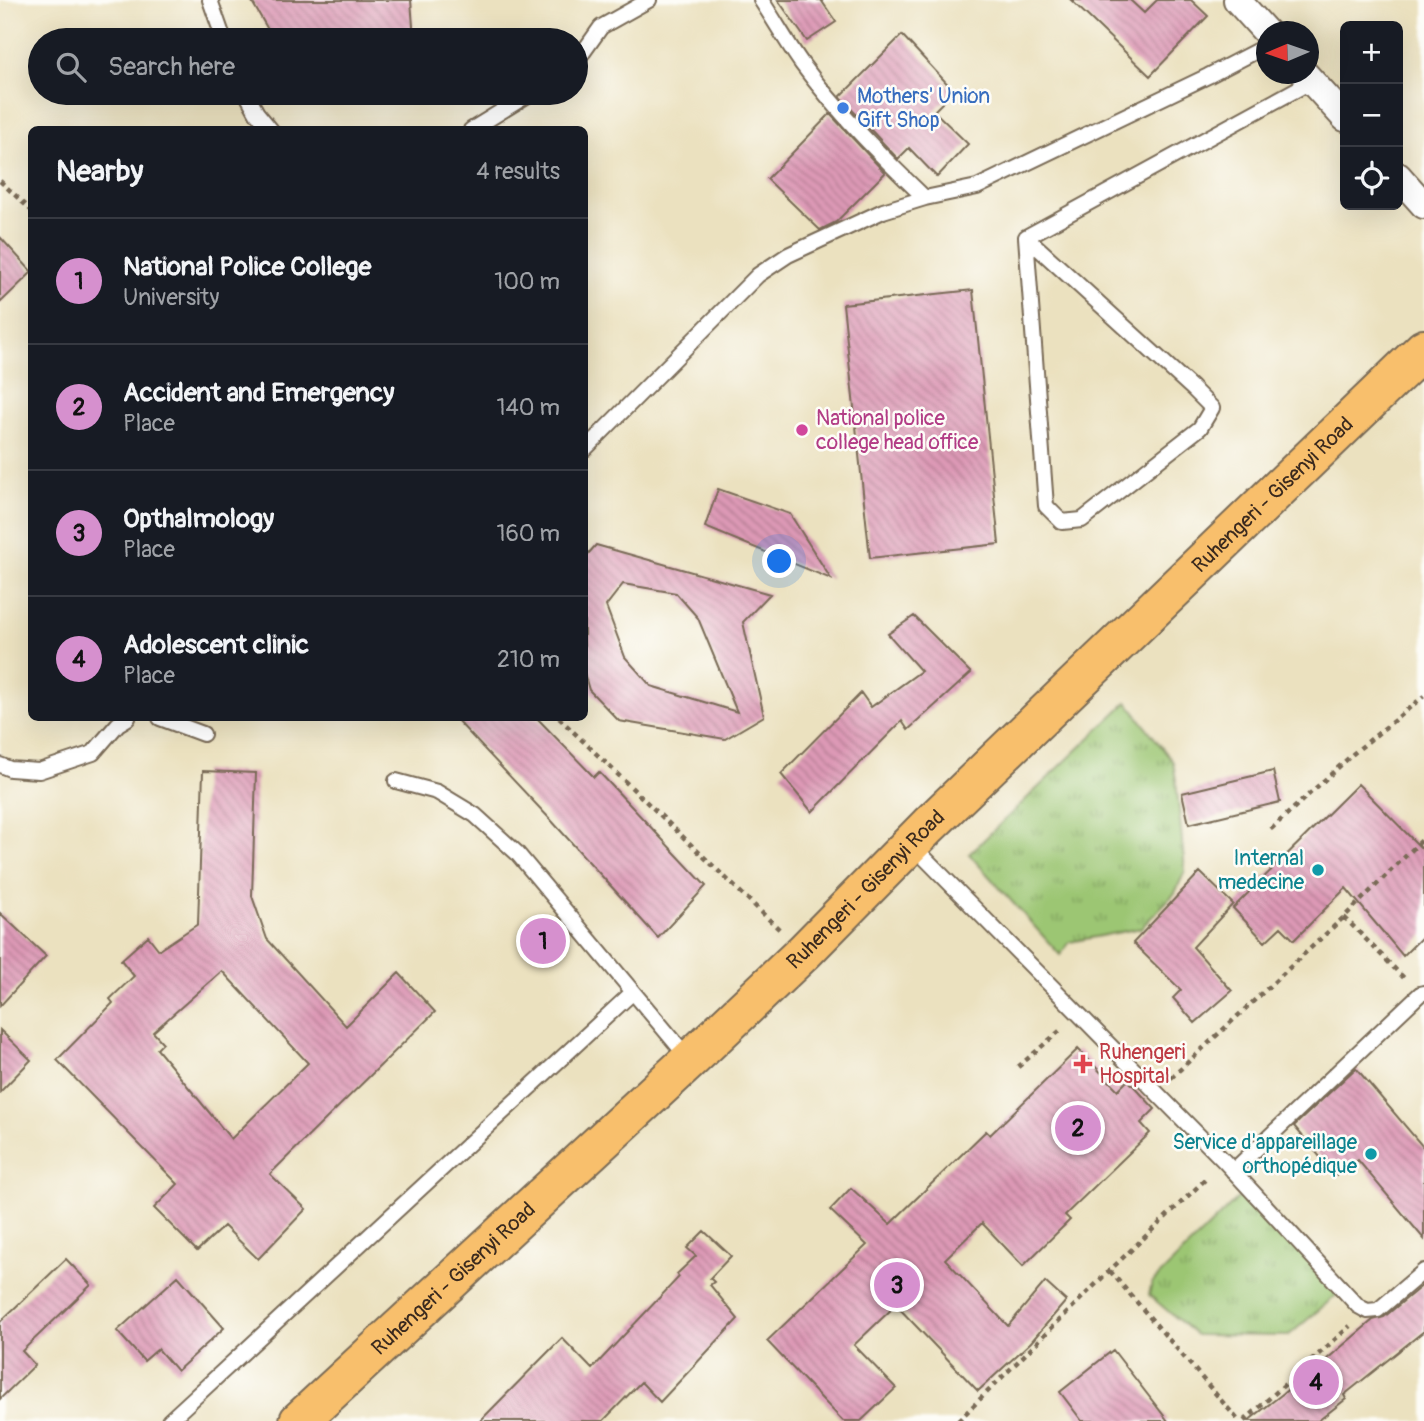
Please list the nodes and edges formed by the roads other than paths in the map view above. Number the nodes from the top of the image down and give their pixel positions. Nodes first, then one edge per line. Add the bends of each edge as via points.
1 (210, 0) edge
2 (649, 0) edge
3 (761, 0) edge
4 (1237, 0) edge
5 (1256, 21) edge
6 (220, 28) edge
7 (588, 45) edge
8 (1256, 51) edge
9 (1296, 84) edge
10 (1314, 84) edge
11 (253, 105) edge
12 (512, 105) edge
13 (1340, 112) edge
14 (268, 126) edge
15 (477, 126) edge
16 (1403, 182) edge
17 (925, 198) junction
18 (1424, 205) edge
19 (1026, 237) junction
20 (1424, 349) edge
21 (588, 446) edge
22 (123, 721) edge
23 (168, 721) edge
24 (203, 734) dead end
25 (0, 765) edge
26 (396, 781) dead end
27 (911, 844) junction
28 (633, 992) junction
29 (1422, 994) edge
30 (690, 1060) junction
31 (1229, 1166) junction
32 (1424, 1271) edge
33 (169, 1421) edge
34 (299, 1421) edge

1 - 6 lane
2 - 7 lane via 601,27
3 - 17 lane via 817,83 879,155
4 - 5 street
8 - 17 lane via 977,187
9 - 19 lane
10 - 13 street
11 - 14 lane
12 - 15 lane
16 - 18 street
17 - 21 lane via 883,211 788,255 758,275
19 - 19 lane via 1212,408 1200,428 1082,520 1062,522 1046,506
20 - 27 highway, Ruhengeri - Gisenyi Road
22 - 25 lane via 93,753 38,771
23 - 24 lane
26 - 28 lane via 437,792 475,815 517,853
27 - 30 highway, Ruhengeri - Gisenyi Road
27 - 31 lane
28 - 30 lane
28 - 33 lane
29 - 31 lane
30 - 34 highway, Ruhengeri - Gisenyi Road
31 - 32 lane via 1367,1311 1378,1310

